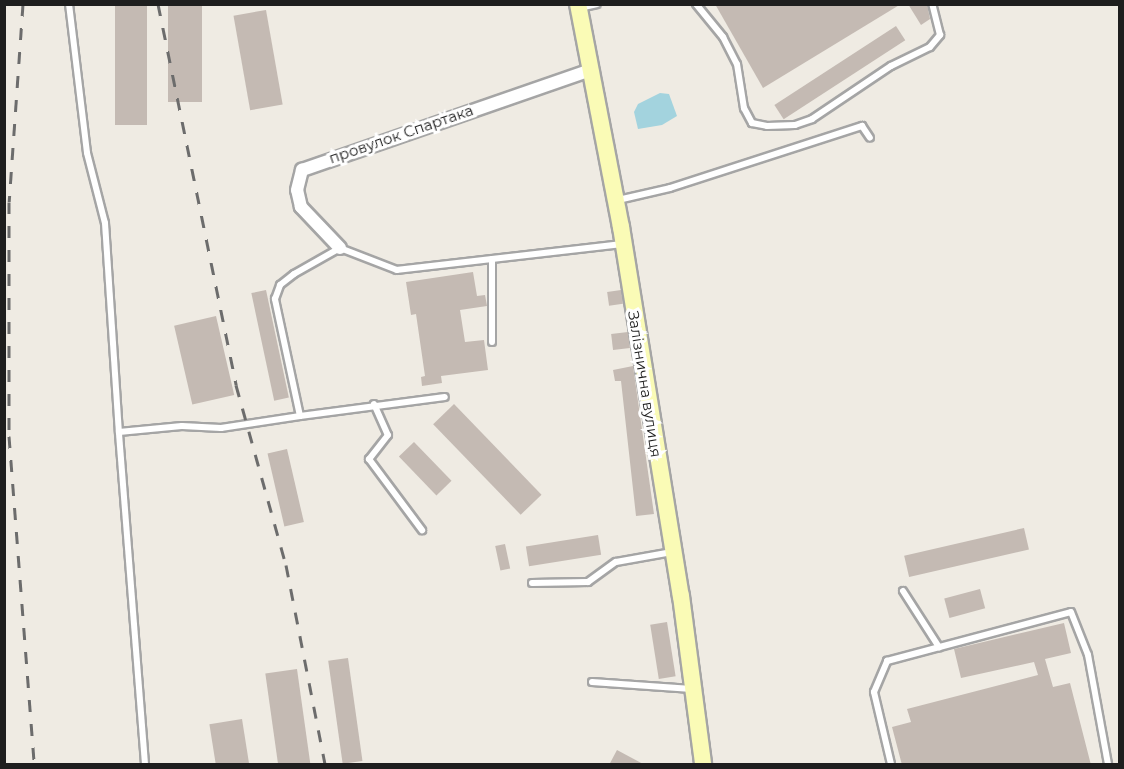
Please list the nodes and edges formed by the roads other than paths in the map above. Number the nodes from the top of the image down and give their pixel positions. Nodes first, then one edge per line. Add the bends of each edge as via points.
1 (69, 4) edge
2 (597, 4) edge
3 (696, 4) edge
4 (932, 4) edge
5 (579, 6) edge
6 (591, 70) junction
7 (870, 138) dead end
8 (616, 200) junction
9 (624, 244) junction
10 (340, 248) junction
11 (492, 259) junction
12 (492, 342) dead end
13 (445, 397) dead end
14 (374, 404) junction
15 (300, 416) junction
16 (119, 432) junction
17 (422, 530) dead end
18 (672, 552) junction
19 (532, 583) dead end
20 (903, 591) dead end
21 (939, 647) junction
22 (592, 682) dead end
23 (693, 689) junction
24 (145, 765) edge
25 (703, 765) edge
26 (891, 765) edge
27 (1108, 765) edge

1 - 16 lane via 87,153 105,223
2 - 5 lane
3 - 4 lane via 723,37 737,64 744,108 752,123 767,126 795,125 812,119 891,66 930,47 940,35
5 - 6 street, Залізнична вулиця
6 - 8 street, Залізнична вулиця
6 - 10 street, провулок Спартака via 302,170 297,190 301,207
7 - 8 lane via 862,126 670,188
8 - 9 street, Залізнична вулиця
9 - 11 lane
9 - 18 street, Залізнична вулиця
10 - 11 lane via 397,270
10 - 15 lane via 294,274 280,285 275,299
11 - 12 lane
13 - 14 lane
14 - 15 lane
14 - 17 lane via 388,435 369,459
15 - 16 lane via 221,428 182,426
16 - 24 lane
18 - 19 lane via 616,561 588,582
18 - 23 street, Залізнична вулиця
20 - 21 lane
21 - 26 lane via 887,661 874,692
21 - 27 lane via 1071,612 1088,655
22 - 23 lane
23 - 25 street, Залізнична вулиця

